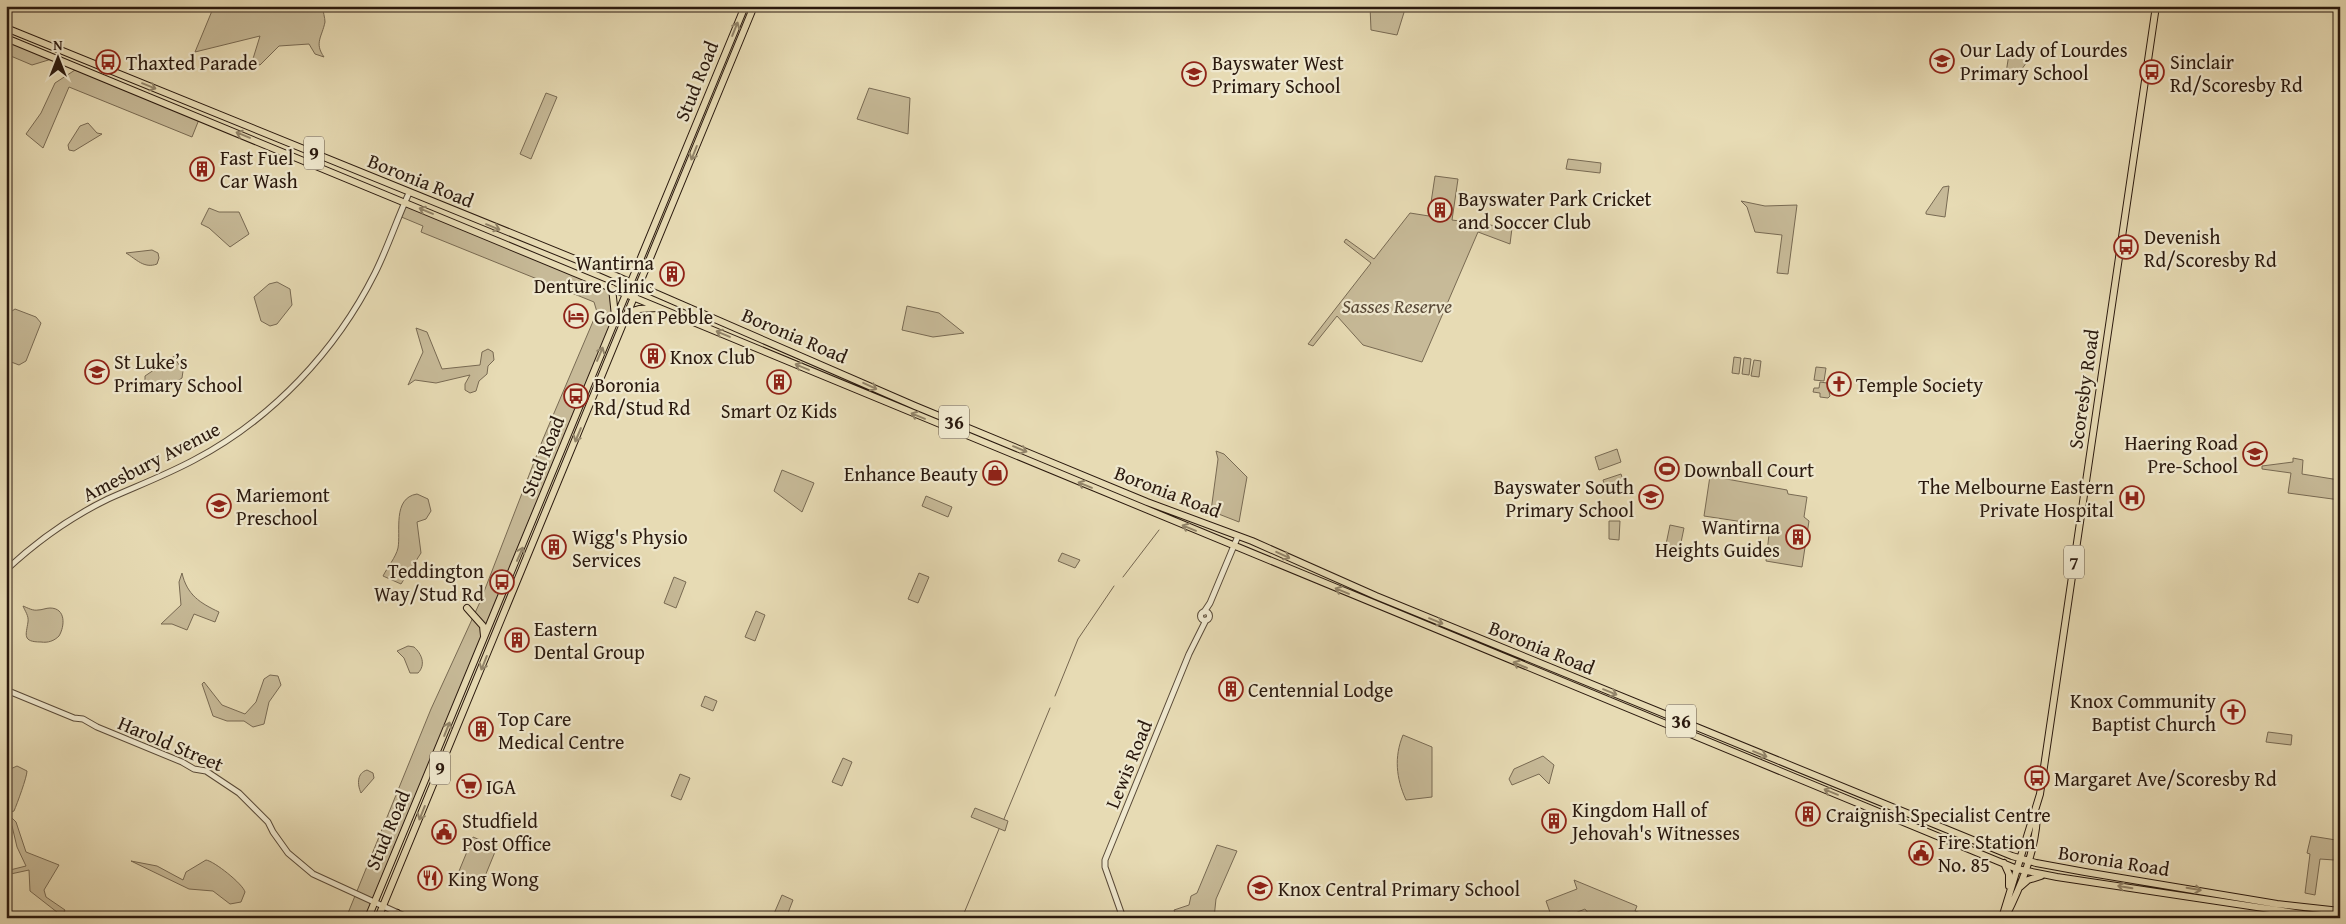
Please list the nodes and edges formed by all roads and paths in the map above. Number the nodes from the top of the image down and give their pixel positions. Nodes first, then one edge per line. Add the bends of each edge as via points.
1 (744, 6) edge
2 (754, 6) edge
3 (2156, 6) edge
4 (6, 28) edge
5 (6, 38) edge
6 (409, 193) junction
7 (405, 202) junction
8 (630, 282) junction
9 (640, 286) junction
10 (612, 288) junction
11 (626, 294) junction
12 (636, 298) junction
13 (661, 308) junction
14 (629, 312) junction
15 (616, 317) junction
16 (1238, 536) junction
17 (1234, 546) junction
18 (6, 570) edge
19 (467, 608) dead end
20 (484, 640) junction
21 (6, 690) edge
22 (1803, 772) junction
23 (1800, 780) junction
24 (2037, 806) junction
25 (2027, 841) junction
26 (1989, 847) junction
27 (2021, 859) junction
28 (2029, 862) junction
29 (2004, 863) junction
30 (2017, 869) junction
31 (2026, 871) junction
32 (2045, 875) junction
33 (2018, 890) junction
34 (2008, 892) junction
35 (374, 903) junction
36 (383, 907) junction
37 (2340, 911) edge
38 (397, 913) junction
39 (368, 918) edge
40 (378, 918) edge
41 (387, 918) edge
42 (409, 918) edge
43 (1124, 918) edge
44 (2004, 918) edge
45 (2328, 918) edge

8 -> 1 main road, Stud Road
2 -> 9 main road, Stud Road
3 - 24 main road, Scoresby Road / 7
4 -> 6 main road, Boronia Road / 9
7 -> 5 main road, Boronia Road / 9
6 - 7 street, Amesbury Avenue
6 -> 8 main road, Boronia Road / 9
10 -> 7 main road, Boronia Road / 9
7 - 18 street, Amesbury Avenue via 376,271 351,315 317,361 276,402 244,429 195,460 75,517 46,536
8 - 9 main road, Boronia Road / 9
8 - 11 main road, Stud Road
9 - 12 main road, Stud Road / 9
9 -> 16 main road, Boronia Road / 36 via 915,406
10 - 11 main road, Boronia Road / 9
10 - 15 main road
11 - 12 main road, Boronia Road / 36
11 - 15 main road, Stud Road / 9
12 - 13 main road, Boronia Road / 36
12 - 14 main road, Stud Road / 9
13 - 14 main road
17 -> 13 main road, Boronia Road / 36
14 -> 36 main road, Stud Road / 9
20 -> 15 main road, Stud Road / 9
16 - 17 street, Lewis Road
16 -> 22 main road, Boronia Road / 36
23 -> 17 main road, Boronia Road / 36
17 - 43 street, Lewis Road via 1105,860 1105,869
19 - 20 main road via 483,626
35 -> 20 main road, Stud Road / 9
21 - 35 street, Harold Street via 83,719 97,728 219,778 268,822 283,847 302,867
22 - 23 main road
22 - 26 main road, Boronia Road / 36
29 -> 23 main road, Boronia Road / 36
24 - 25 main road, Scoresby Road / 7
24 - 28 main road, Scoresby Road / 7 via 2036,834
25 - 26 main road
25 - 27 main road, Scoresby Road / 7
26 - 27 main road, Boronia Road / 36
27 - 28 main road, Boronia Road / 36
27 - 30 main road, Scoresby Road / 7
28 - 31 main road, Scoresby Road / 7
28 -> 37 main road, Boronia Road / 36 via 2277,904
29 - 30 main road, Boronia Road / 36
29 - 34 main road via 2009,876
30 - 31 main road, Boronia Road / 36
30 - 34 main road, Scoresby Road / 7
31 - 32 main road, Boronia Road / 36
31 - 33 main road, Scoresby Road / 7
32 - 33 main road via 2028,880
45 -> 32 main road, Boronia Road / 36
33 - 44 main road, Scoresby Road / 7
34 - 44 main road, Scoresby Road / 7
35 - 36 street, Harold Street
35 - 39 main road, Stud Road / 9
36 - 38 street, Harold Street
36 - 40 main road, Stud Road / 9
38 - 41 main road
38 - 42 street, Harold Street

